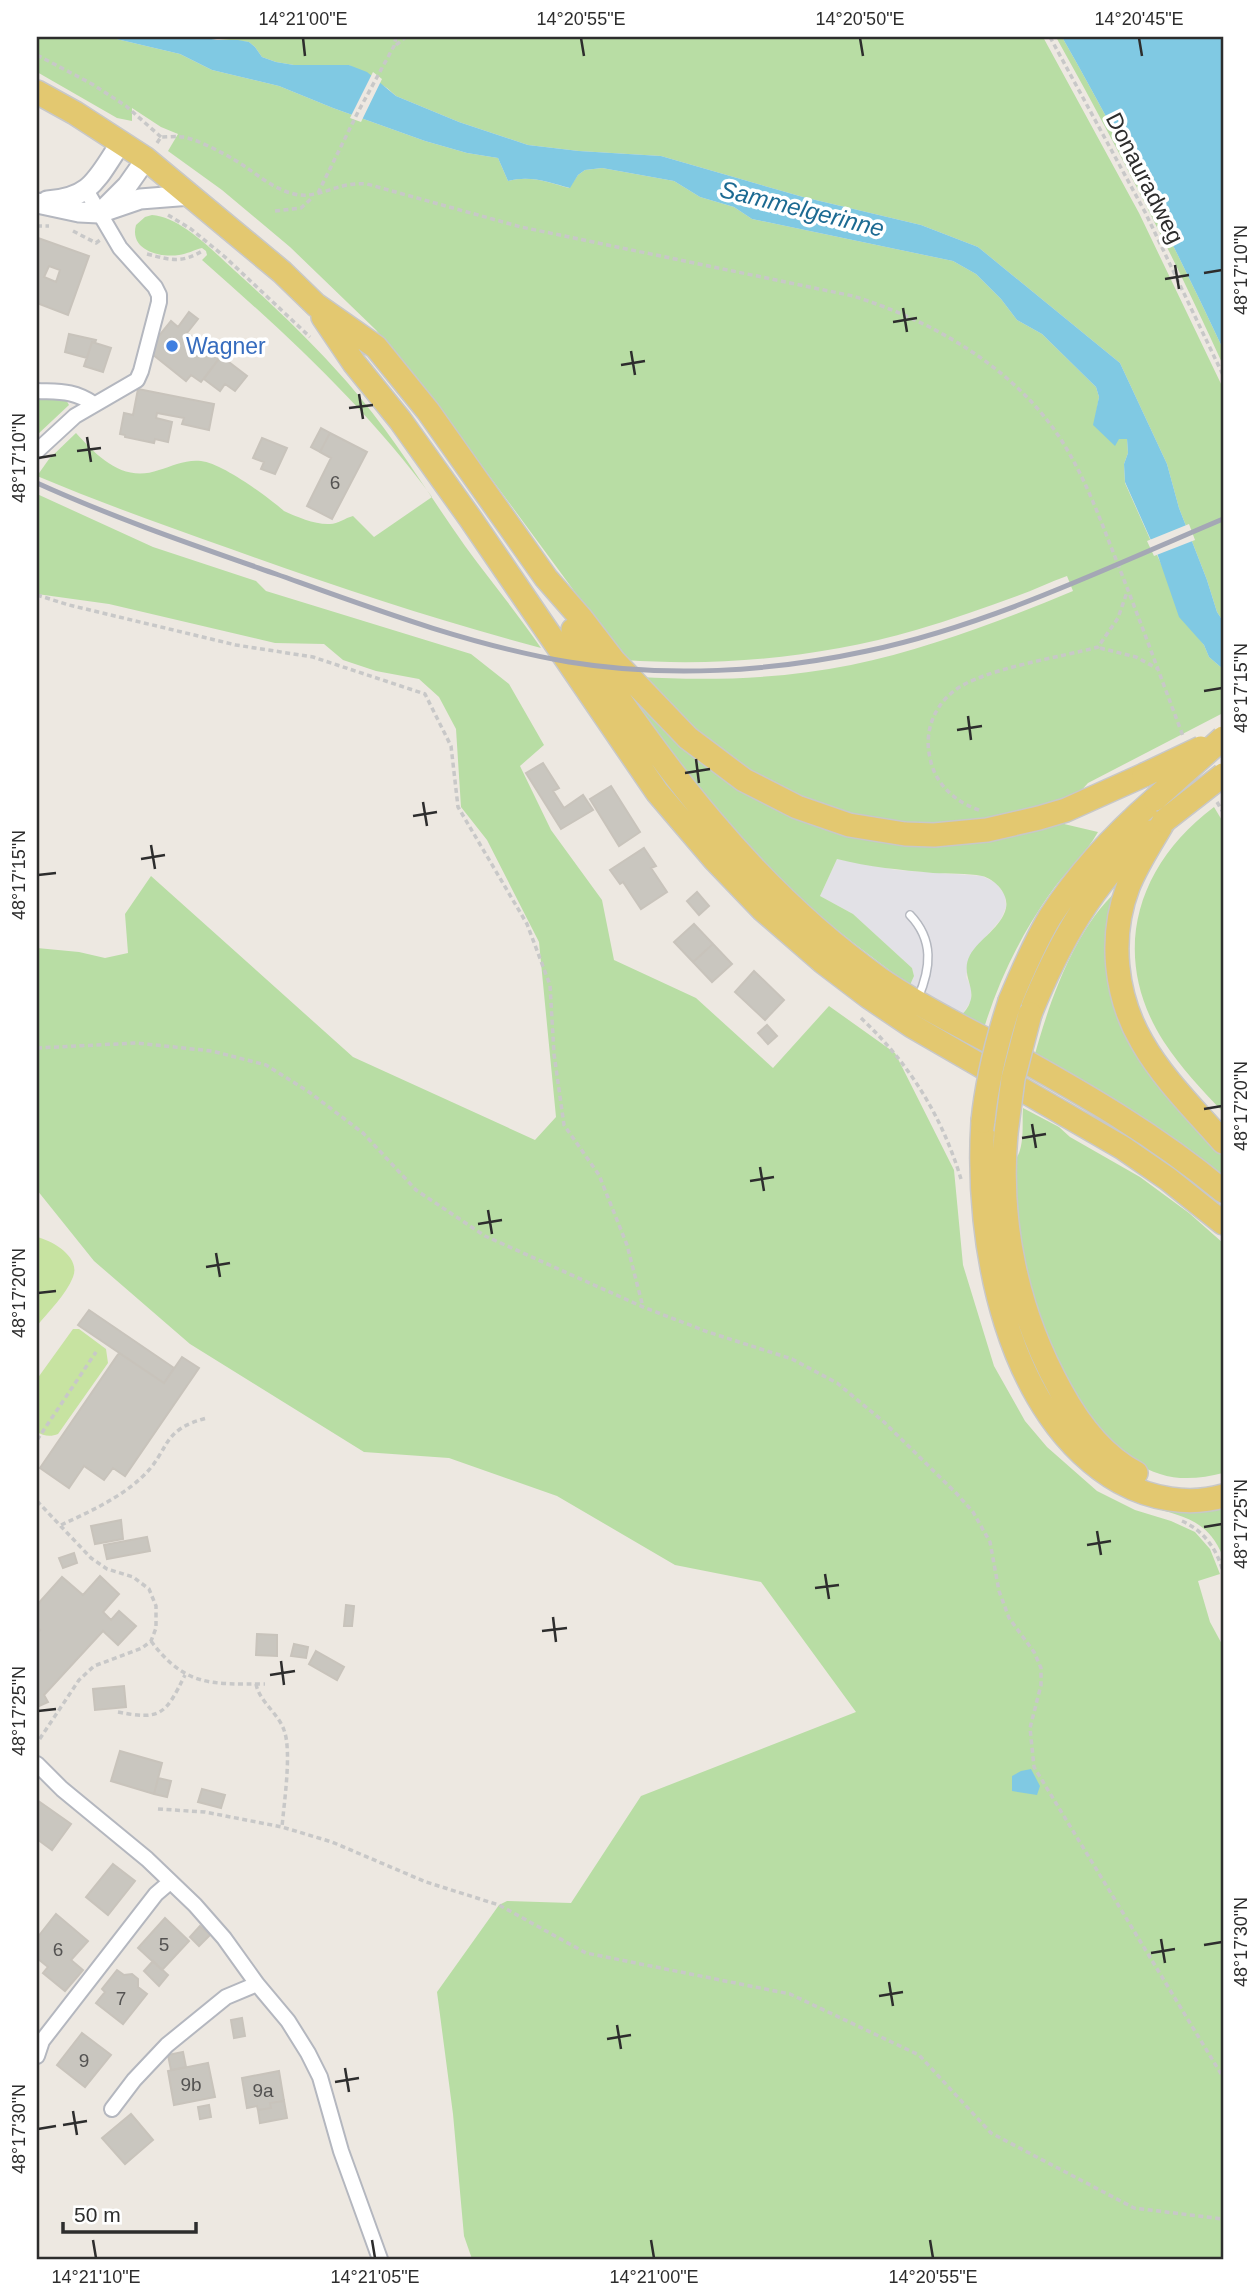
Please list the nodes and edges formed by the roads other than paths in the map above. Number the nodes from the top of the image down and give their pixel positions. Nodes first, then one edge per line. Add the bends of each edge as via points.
1 (37, 92) edge
2 (121, 143) junction
3 (146, 159) junction
4 (86, 190) junction
5 (191, 195) junction
6 (37, 203) edge
7 (99, 213) junction
8 (316, 305) junction
9 (37, 391) edge
10 (93, 404) junction
11 (37, 451) edge
12 (546, 578) junction
13 (1223, 738) edge
14 (1223, 775) edge
15 (1164, 821) junction
16 (910, 915) dead end
17 (917, 1002) junction
18 (1223, 1142) edge
19 (1223, 1191) edge
20 (1223, 1223) edge
21 (1223, 1481) edge
22 (1223, 1496) edge
23 (37, 1764) edge
24 (170, 1882) junction
25 (257, 1984) junction
26 (37, 2056) edge
27 (112, 2109) dead end
28 (380, 2259) edge

1 - 2 main road
2 - 3 main road
2 - 4 street
3 - 5 main road
3 - 7 street
4 - 6 street via 67,200
4 - 7 street
5 - 7 street via 139,199
5 - 8 main road
6 - 7 street
7 - 10 street via 155,287 159,302 136,380
8 - 12 main road via 376,347 389,362
8 - 20 main road via 470,518 657,792 739,886 792,937 869,997 1123,1148
9 - 10 street via 73,392
10 - 11 street
12 - 13 main road, bridge via 622,670 688,738 744,780 786,802 822,817 875,830 958,834 1066,810
12 - 17 main road via 588,653 695,802 733,846 806,921
13 - 22 main road, bridge via 1103,849 1067,893 1037,941 997,1039 981,1155 996,1289 1018,1357 1061,1432 1089,1461 1131,1488 1177,1500
14 - 15 main road, bridge
15 - 18 main road via 1123,902 1117,936 1120,980 1132,1024 1152,1059
15 - 21 main road, bridge via 1128,853 1086,905 1049,966 1030,1014 1013,1079 1004,1155 1005,1209 1027,1317 1080,1422 1111,1458 1144,1478 1178,1486
16 - 17 lane via 923,933 929,963
17 - 19 main road via 1094,1100 1186,1160
23 - 24 street
24 - 25 street via 224,1938
24 - 26 street via 42,2041
25 - 27 street via 226,1997 166,2045
25 - 28 street via 288,2021 320,2077

